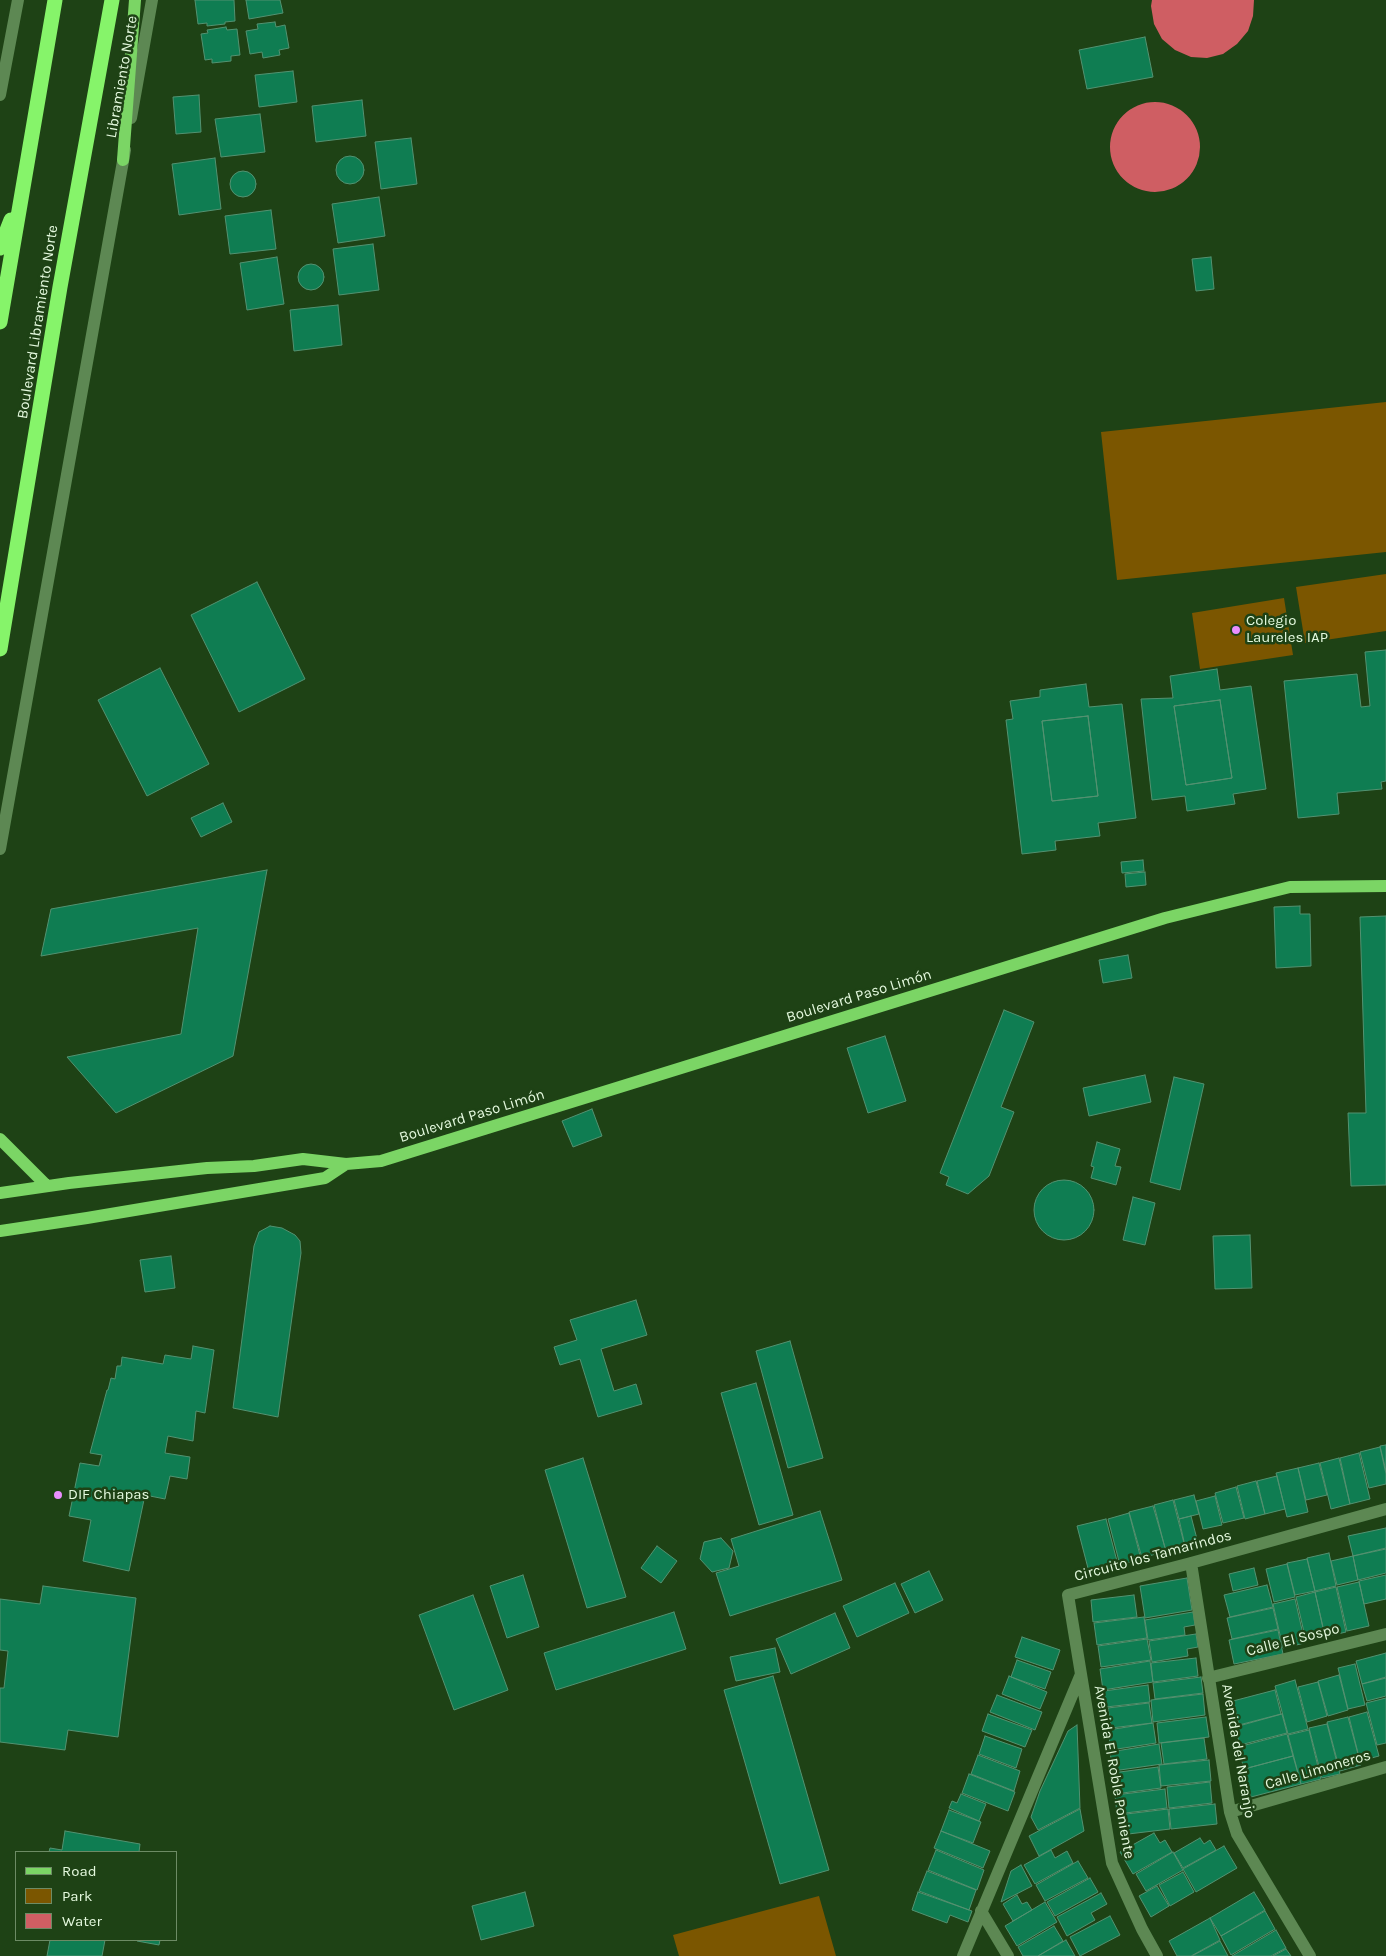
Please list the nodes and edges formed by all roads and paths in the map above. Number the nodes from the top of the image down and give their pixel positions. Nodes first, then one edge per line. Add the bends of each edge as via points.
1 (18, 0) edge
2 (55, 0) edge
3 (112, 0) edge
4 (136, 0) edge
5 (152, 0) edge
6 (0, 95) edge
7 (123, 160) junction
8 (22, 189) junction
9 (0, 248) edge
10 (0, 322) edge
11 (0, 650) edge
12 (0, 849) edge
13 (1386, 886) edge
14 (0, 1139) edge
15 (346, 1164) junction
16 (46, 1186) junction
17 (0, 1193) edge
18 (0, 1231) edge
19 (1386, 1509) edge
20 (1191, 1563) junction
21 (1386, 1634) edge
22 (1081, 1674) junction
23 (1208, 1678) junction
24 (1386, 1766) edge
25 (1230, 1812) junction
26 (981, 1911) junction
27 (963, 1956) edge
28 (1008, 1956) edge
29 (1158, 1956) edge
30 (1310, 1956) edge

1 - 6 street
2 - 8 highway
3 - 11 highway, Boulevard Libramiento Norte
4 - 7 main road
5 - 7 street, Libramiento Norte
7 - 12 street, Libramiento Norte
8 - 9 highway
8 - 10 highway
13 - 15 main road, Boulevard Paso Limón via 1290,887 1166,918 381,1161
14 - 16 main road
15 - 16 main road, Boulevard Paso Limón via 303,1159
15 - 18 main road, Boulevard Paso Limón via 325,1178
16 - 17 main road, Boulevard Paso Limón
19 - 20 street, Circuito los Tamarindos
20 - 22 street, Circuito los Tamarindos via 1068,1595
20 - 23 street, Avenida del Naranjo
21 - 23 street, Calle El Sospo
22 - 26 street
22 - 29 street, Avenida El Roble Poniente via 1112,1863
23 - 25 street, Avenida del Naranjo
24 - 25 street, Calle Limoneros
25 - 30 street, Avenida del Naranjo via 1237,1834
26 - 27 street
26 - 28 street

